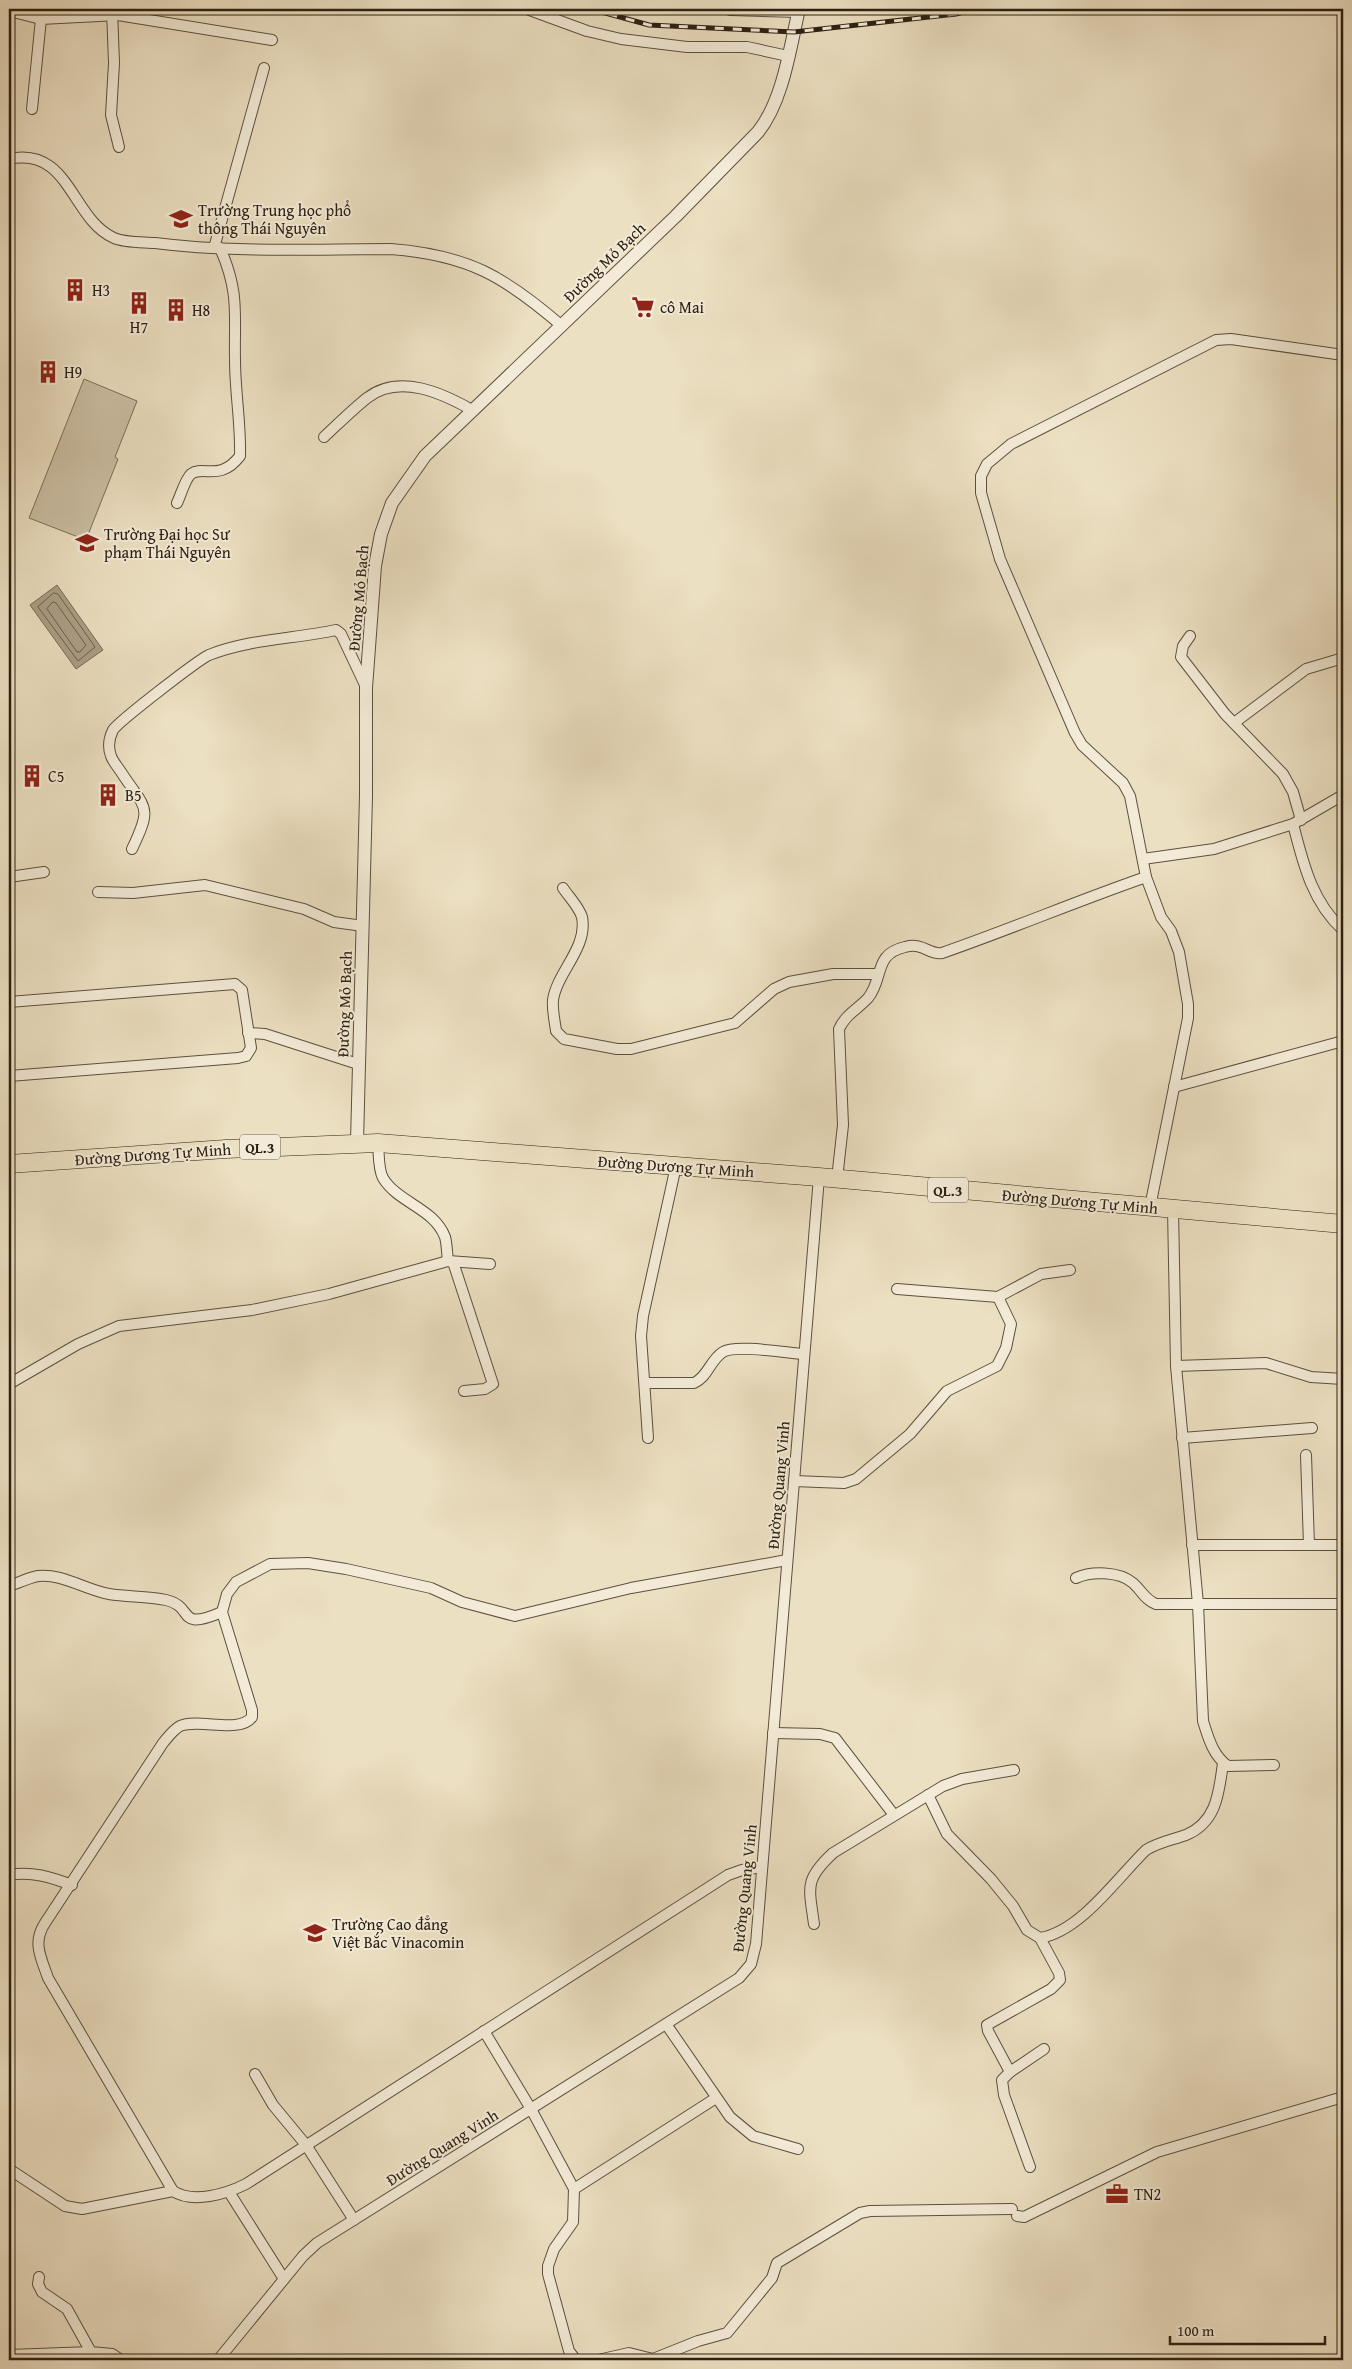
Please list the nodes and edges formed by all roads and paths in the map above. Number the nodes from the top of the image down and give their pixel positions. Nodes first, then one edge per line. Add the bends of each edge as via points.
1 (527, 9) edge
2 (730, 9) edge
3 (799, 10) edge
4 (9, 11) edge
5 (112, 12) edge
6 (41, 20) junction
7 (272, 40) dead end
8 (788, 56) junction
9 (264, 68) dead end
10 (32, 109) dead end
11 (119, 147) dead end
12 (9, 159) edge
13 (217, 248) junction
14 (562, 326) junction
15 (1343, 355) edge
16 (472, 410) junction
17 (324, 437) dead end
18 (177, 503) dead end
19 (1190, 636) dead end
20 (1343, 658) edge
21 (366, 688) junction
22 (1234, 723) junction
23 (1343, 795) edge
24 (1297, 822) junction
25 (132, 849) dead end
26 (1142, 859) junction
27 (44, 872) dead end
28 (9, 877) edge
29 (1146, 877) junction
30 (562, 888) dead end
31 (98, 892) dead end
32 (363, 926) junction
33 (1343, 930) edge
34 (878, 974) junction
35 (9, 1002) edge
36 (248, 1033) junction
37 (1343, 1041) edge
38 (358, 1064) junction
39 (9, 1076) edge
40 (1174, 1087) junction
41 (357, 1142) junction
42 (378, 1143) junction
43 (9, 1164) edge
44 (676, 1166) junction
45 (819, 1177) junction
46 (837, 1179) junction
47 (1150, 1207) junction
48 (1174, 1209) junction
49 (1343, 1224) edge
50 (451, 1261) junction
51 (490, 1264) dead end
52 (1070, 1270) dead end
53 (898, 1289) dead end
54 (998, 1298) junction
55 (804, 1354) junction
56 (1176, 1366) junction
57 (1343, 1379) edge
58 (645, 1383) junction
59 (9, 1384) edge
60 (464, 1391) dead end
61 (1312, 1428) dead end
62 (648, 1438) dead end
63 (1182, 1438) junction
64 (1306, 1455) dead end
65 (794, 1481) junction
66 (1309, 1545) junction
67 (1343, 1545) edge
68 (1192, 1546) junction
69 (787, 1560) junction
70 (1076, 1578) dead end
71 (9, 1586) edge
72 (1198, 1604) junction
73 (1343, 1604) edge
74 (222, 1612) junction
75 (773, 1733) junction
76 (1223, 1763) junction
77 (1274, 1765) dead end
78 (1014, 1770) dead end
79 (928, 1795) junction
80 (894, 1815) junction
81 (762, 1867) junction
82 (9, 1875) edge
83 (72, 1885) junction
84 (814, 1924) dead end
85 (1040, 1938) junction
86 (666, 2024) junction
87 (484, 2031) junction
88 (1044, 2049) dead end
89 (1010, 2072) junction
90 (255, 2074) dead end
91 (1343, 2096) edge
92 (716, 2098) junction
93 (531, 2109) junction
94 (306, 2145) junction
95 (798, 2149) dead end
96 (1030, 2167) dead end
97 (9, 2169) edge
98 (574, 2189) junction
99 (173, 2192) junction
100 (229, 2192) junction
101 (354, 2220) junction
102 (39, 2276) dead end
103 (284, 2279) junction
104 (91, 2352) junction
105 (9, 2355) edge
106 (121, 2360) edge
107 (218, 2360) edge
108 (576, 2360) edge
109 (598, 2360) edge

1 - 8 street via 587,31 621,39 687,48 747,47
2 - 3 street
3 - 8 street, Đường Mỏ Bạch
4 - 6 street
5 - 6 street
5 - 7 street
5 - 11 street via 111,115
6 - 10 street
8 - 14 street, Đường Mỏ Bạch via 773,110 758,132
9 - 13 street
12 - 13 street via 39,159 61,175 92,221 114,238
13 - 14 street via 390,249 453,257 491,273
13 - 18 street via 228,267 235,295 234,360 240,456 229,468 212,473 197,471 190,475
14 - 16 street, Đường Mỏ Bạch
15 - 26 street via 1231,339 1216,340 1011,444 987,464 981,476 981,493 1000,559 1075,733 1082,745 1123,784 1130,796
16 - 17 street via 424,389 405,385 391,387 368,396
16 - 21 street, Đường Mỏ Bạch via 425,456 392,502 375,566
19 - 22 street via 1183,646 1181,658
20 - 22 street via 1306,669
21 - 25 street via 341,634 336,630 230,648 207,656 114,729 109,744 111,757 142,799 146,812
21 - 32 street, Đường Mỏ Bạch
22 - 24 street via 1283,774 1293,792
23 - 24 street
24 - 26 street via 1205,852
24 - 33 street via 1312,887
26 - 29 street
27 - 28 street
29 - 34 street via 942,953 936,954 920,945 904,947 882,961
29 - 40 street via 1179,952 1188,1004
30 - 34 street via 582,917 579,943 553,1001 556,1031 564,1039 617,1049 642,1047 734,1023 774,989 789,982 832,974
31 - 32 street via 133,893 205,885 304,909 334,922
32 - 38 street, Đường Mỏ Bạch
34 - 46 street via 873,991 839,1029 843,1125
35 - 36 street via 235,984 242,990
36 - 38 street via 265,1034
36 - 39 street via 251,1048 246,1056 238,1058
37 - 40 street
38 - 41 street, Đường Mỏ Bạch
40 - 47 street
41 - 42 highway, Đường Dương Tự Minh / QL.3
41 - 43 highway, Đường Dương Tự Minh / QL.3
42 - 44 highway, Đường Dương Tự Minh / QL.3
42 - 50 street via 382,1176 398,1194 438,1225
44 - 45 highway, Đường Dương Tự Minh / QL.3
44 - 58 street via 642,1316
45 - 46 highway, Đường Dương Tự Minh / QL.3
45 - 55 street, Đường Quang Vinh
46 - 47 highway, Đường Dương Tự Minh / QL.3
47 - 48 highway, Đường Dương Tự Minh / QL.3
48 - 49 highway, Đường Dương Tự Minh / QL.3
48 - 56 street
50 - 51 street
50 - 59 street via 329,1294 252,1310 120,1326 78,1344
50 - 60 street via 493,1384 485,1389
52 - 54 street via 1041,1274
53 - 54 street
54 - 65 street via 1011,1324 1006,1348 997,1366 947,1391 910,1434 856,1479 844,1483
55 - 58 street via 731,1349 715,1359 701,1380 694,1383
55 - 65 street, Đường Quang Vinh
56 - 57 street via 1266,1363 1311,1377
56 - 63 street
58 - 62 street
61 - 63 street
63 - 68 street
64 - 66 street
65 - 69 street, Đường Quang Vinh
66 - 67 street
66 - 68 street
68 - 72 street
69 - 74 street via 631,1588 516,1616 462,1602 431,1588 346,1569 308,1563 270,1564 236,1582 226,1594
69 - 75 street, Đường Quang Vinh
70 - 72 street via 1088,1573 1120,1577 1130,1580 1148,1601 1156,1604
71 - 74 street via 38,1576 49,1576 103,1593 142,1595 175,1603 192,1620 201,1621
72 - 73 street
72 - 76 street via 1203,1720 1209,1739
74 - 83 street via 252,1718 243,1724 190,1724 173,1731
75 - 80 street via 820,1734 835,1738
75 - 81 street, Đường Quang Vinh
76 - 77 street via 1228,1766
76 - 85 street via 1217,1803 1198,1827 1146,1850 1080,1919
78 - 79 street via 962,1779
79 - 80 street
79 - 85 street via 947,1834 992,1880 1028,1930
80 - 84 street via 833,1853 818,1867 811,1879 810,1891
81 - 86 street, Đường Quang Vinh via 756,1944 751,1964 739,1978
81 - 87 street via 728,1875
82 - 83 street via 45,1875
83 - 99 street via 40,1931 37,1938 40,1954 48,1978
85 - 89 street via 1060,1980 1051,1989 987,2025
86 - 92 street
86 - 93 street, Đường Quang Vinh
87 - 93 street
87 - 94 street
88 - 89 street
89 - 96 street via 1002,2080 1002,2088
90 - 94 street via 273,2105
91 - 109 street via 1157,2152 1024,2216 1015,2212 870,2210 860,2213 778,2262 772,2278 727,2333 653,2358 629,2353
92 - 95 street via 730,2117 754,2136
92 - 98 street
93 - 98 street
93 - 101 street, Đường Quang Vinh
94 - 100 street
94 - 101 street
97 - 99 street via 65,2206 82,2208
98 - 108 street via 573,2222 554,2249 548,2274 569,2351
99 - 100 street via 189,2197
100 - 103 street
101 - 103 street, Đường Quang Vinh via 317,2243
102 - 104 street via 42,2292 67,2309
103 - 107 street, Đường Quang Vinh
104 - 105 street
104 - 106 street via 112,2354

